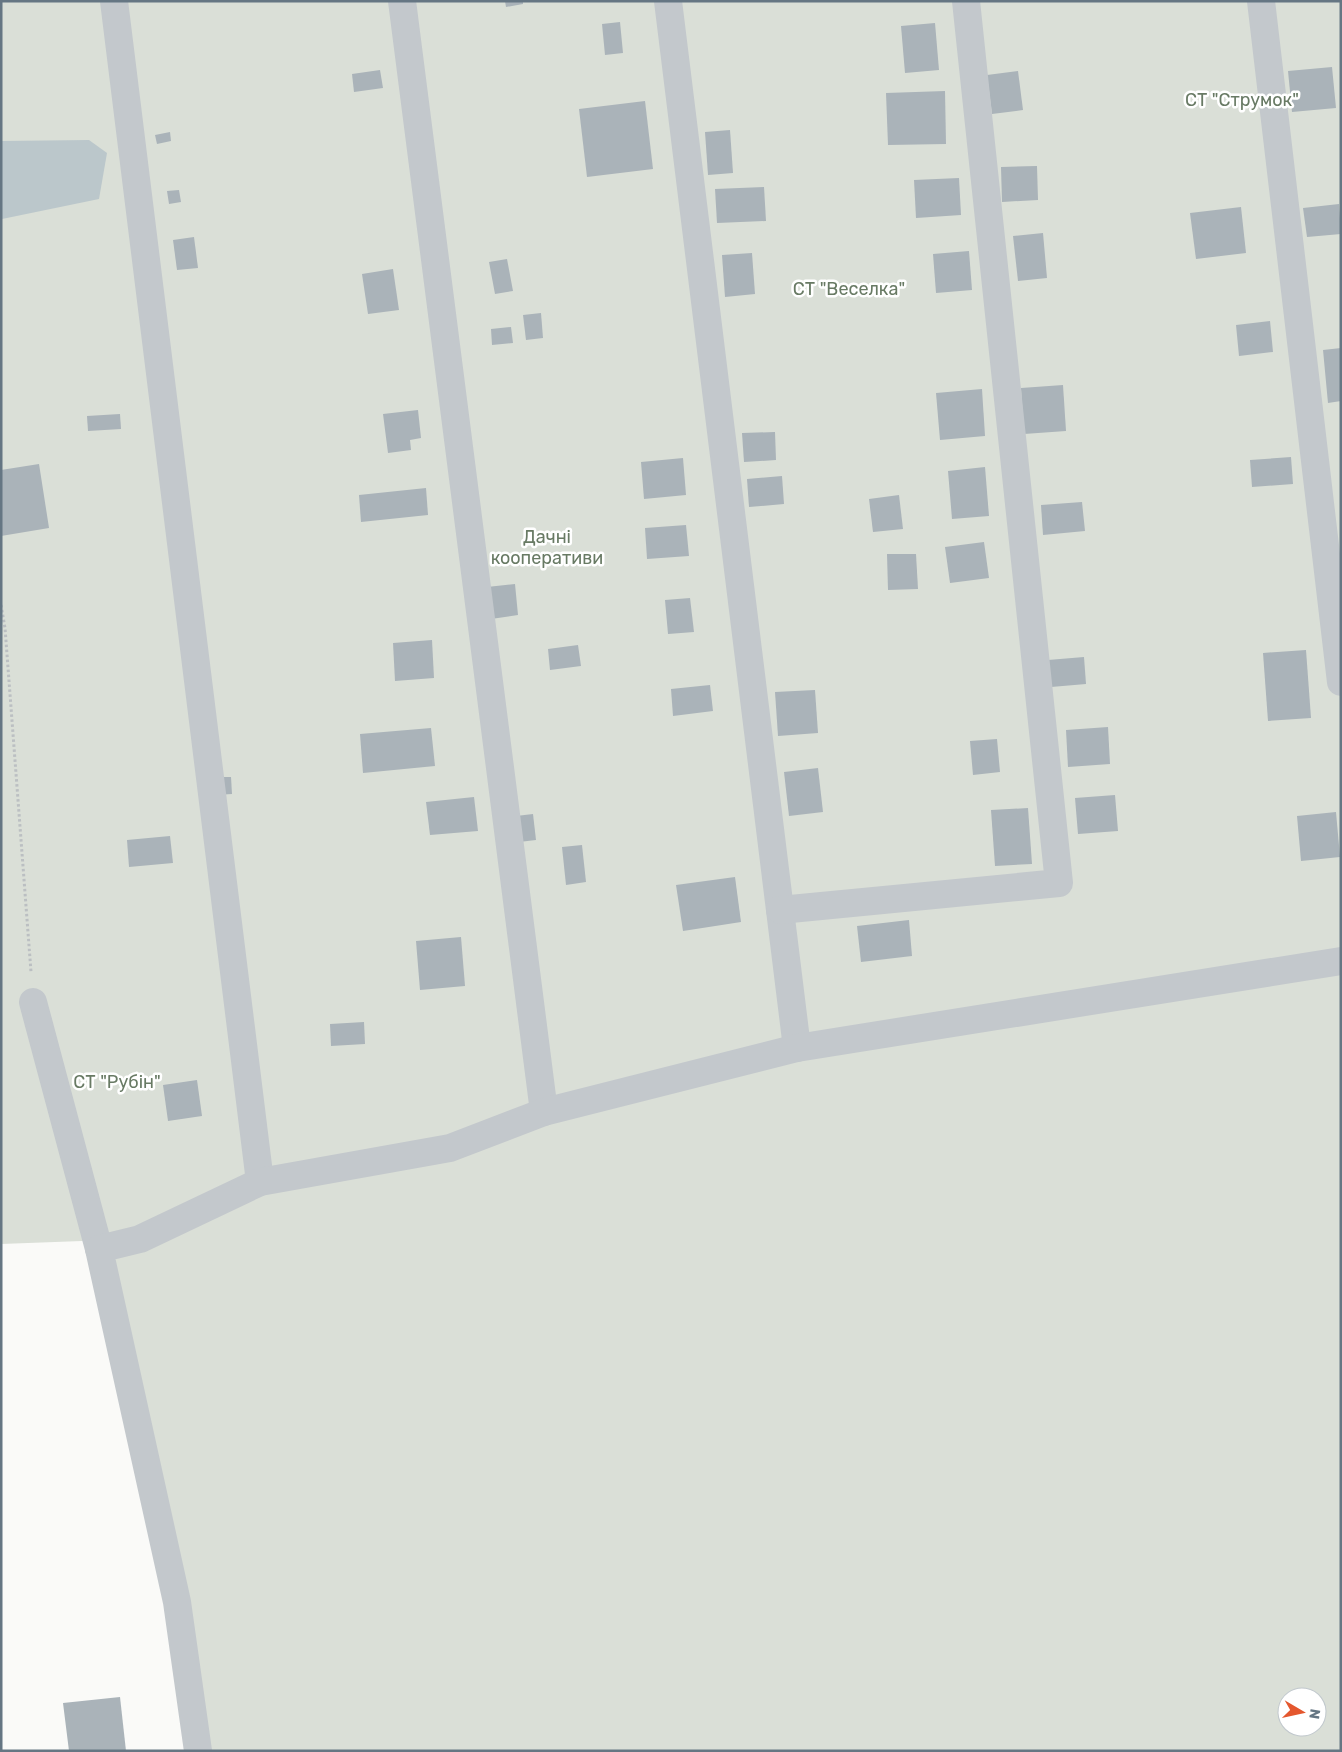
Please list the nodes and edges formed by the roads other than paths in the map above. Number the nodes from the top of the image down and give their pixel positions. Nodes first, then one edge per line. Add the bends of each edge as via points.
1 (114, 1) edge
2 (402, 1) edge
3 (668, 1) edge
4 (966, 1) edge
5 (1261, 1) edge
6 (1341, 682) edge
7 (780, 910) junction
8 (1341, 961) edge
9 (33, 1002) road end
10 (797, 1048) junction
11 (544, 1112) junction
12 (260, 1182) junction
13 (98, 1249) junction
14 (198, 1751) edge

1 - 12 street
2 - 11 street
3 - 7 street
4 - 7 street via 1060,883
5 - 6 street
7 - 10 street
8 - 10 street
9 - 13 street
10 - 11 street
11 - 12 street via 450,1148
12 - 13 street via 140,1239
13 - 14 street via 177,1602

